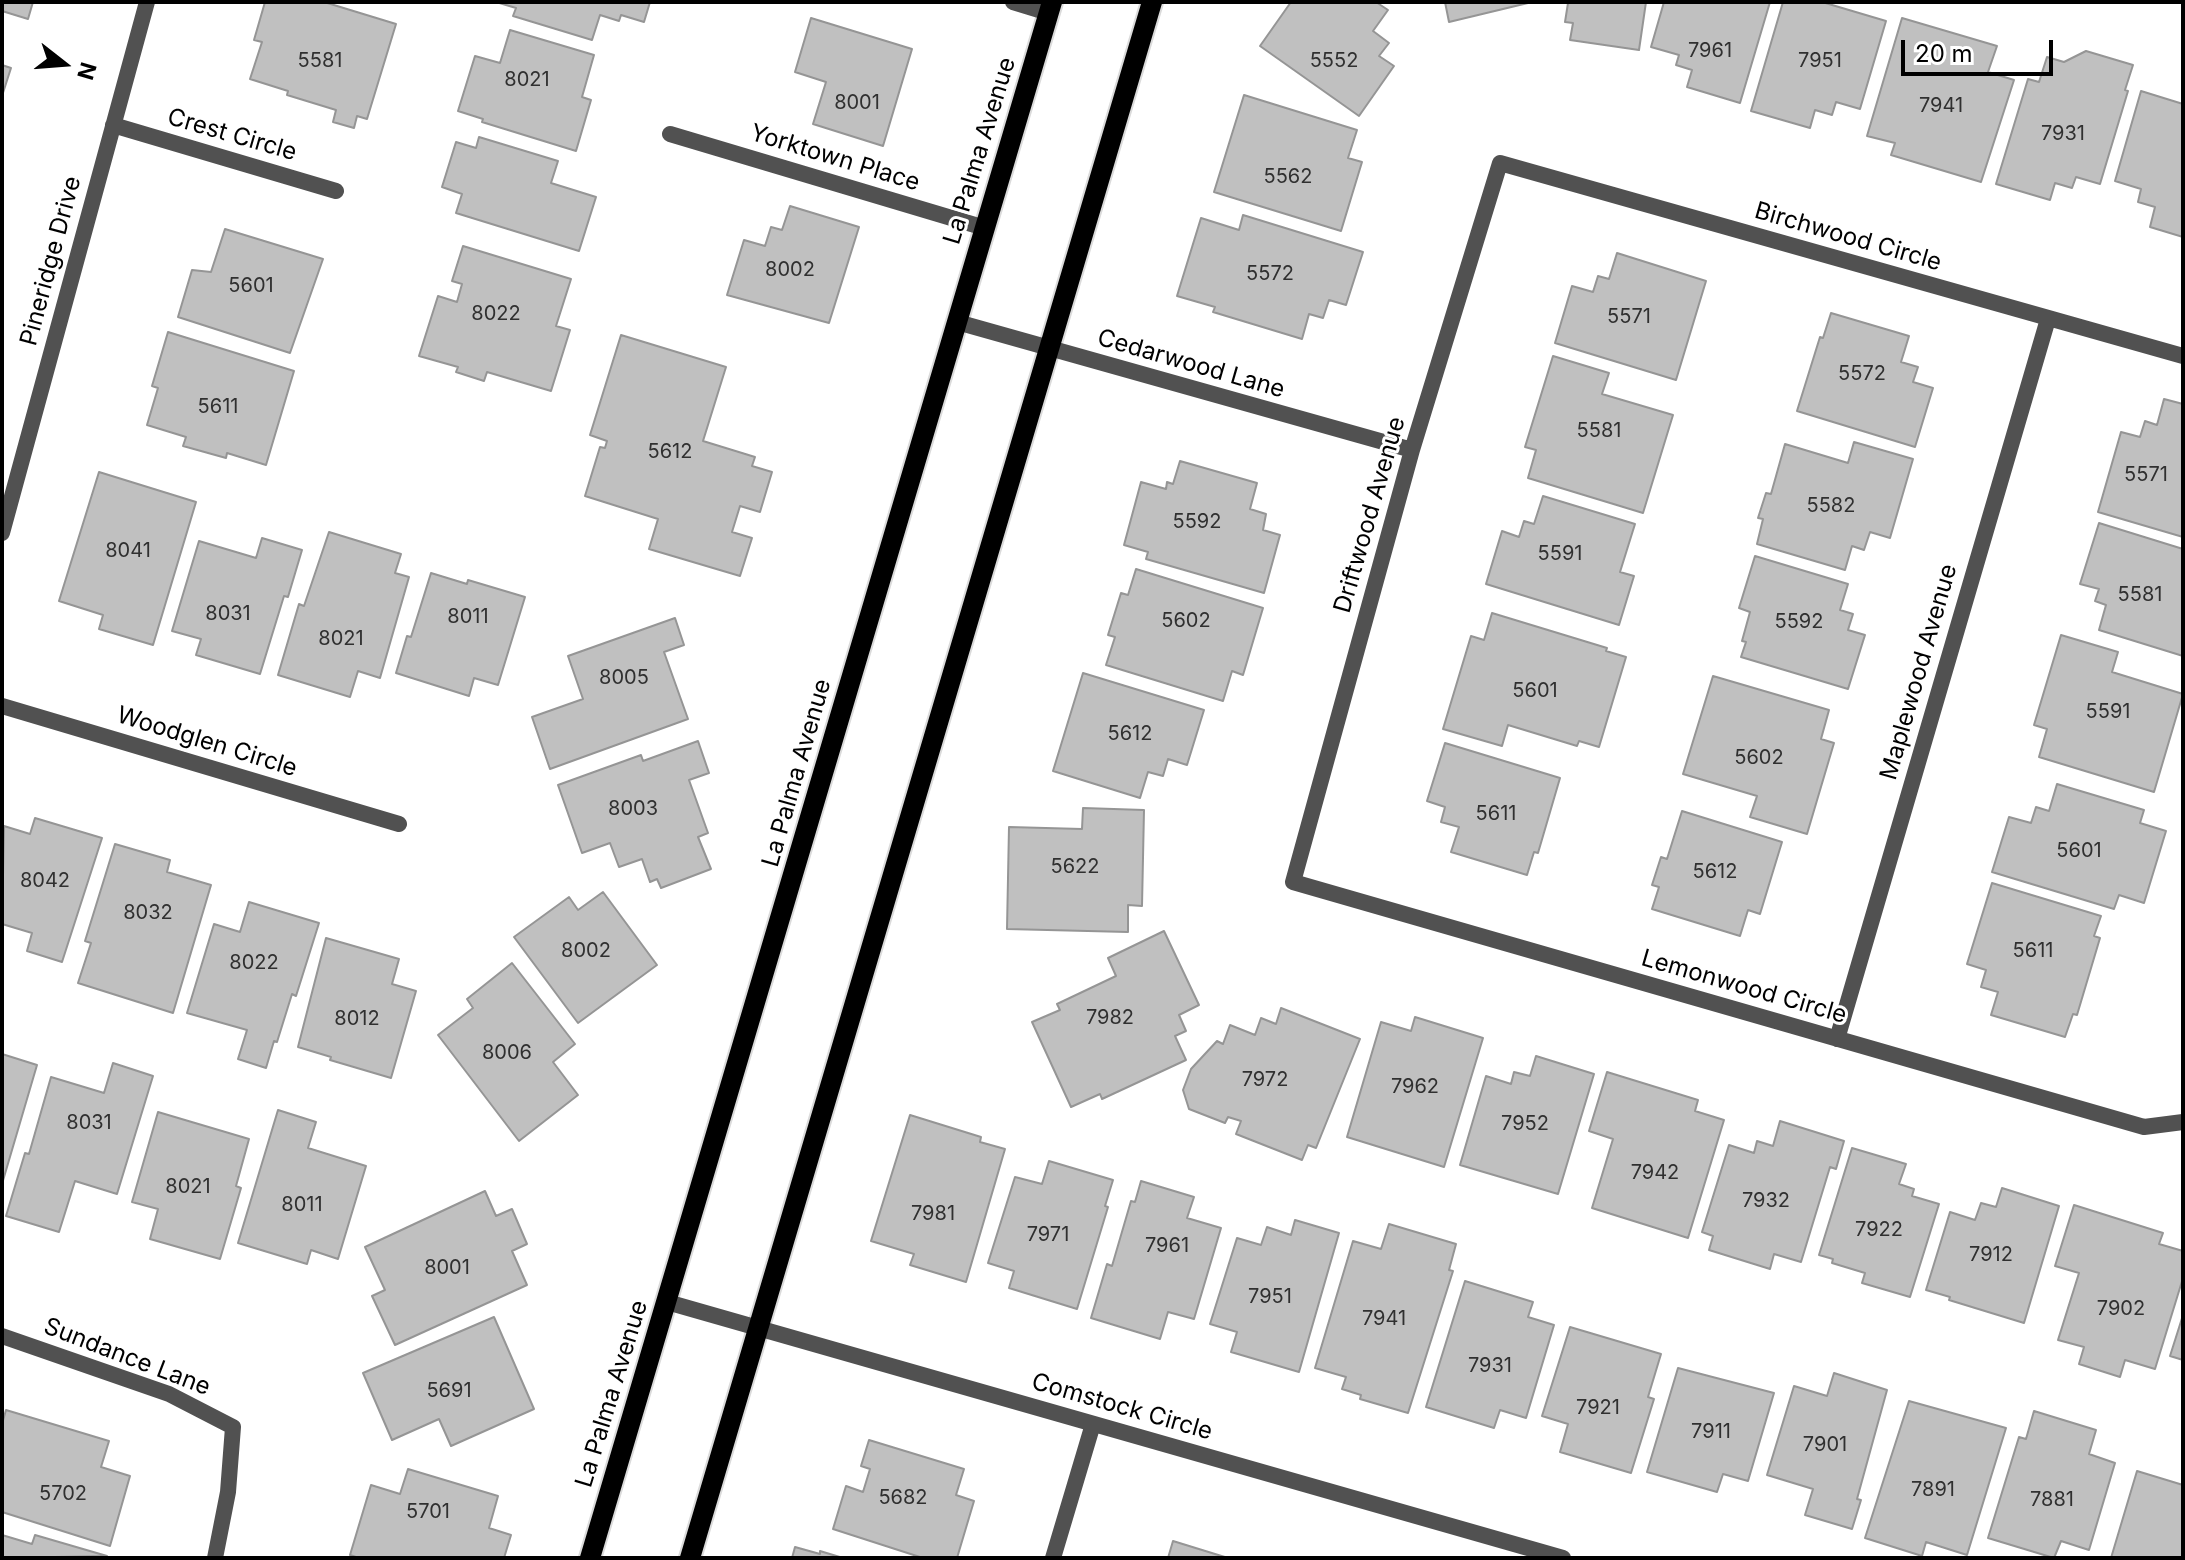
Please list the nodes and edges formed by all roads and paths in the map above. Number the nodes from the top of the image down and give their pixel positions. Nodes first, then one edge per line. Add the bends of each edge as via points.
1 (147, 2) edge
2 (1013, 2) edge
3 (1152, 2) edge
4 (1050, 7) edge
5 (113, 125) junction
6 (670, 134) dead end
7 (1500, 163) joint
8 (336, 191) dead end
9 (985, 228) junction
10 (2048, 319) junction
11 (957, 322) junction
12 (1048, 349) junction
13 (2183, 356) edge
14 (1412, 450) junction
15 (2, 533) edge
16 (2, 706) edge
17 (399, 824) dead end
18 (1293, 882) joint
19 (1837, 1039) junction
20 (2183, 1122) edge
21 (667, 1302) junction
22 (759, 1328) junction
23 (2, 1336) edge
24 (1093, 1424) junction
25 (215, 1558) edge
26 (590, 1558) edge
27 (690, 1558) edge
28 (1053, 1558) edge
29 (1563, 1558) edge

1 - 5 street, Pineridge Drive
2 - 4 street
3 - 12 main road
4 - 9 main road, La Palma Avenue
5 - 8 street, Crest Circle
5 - 15 street, Pineridge Drive
6 - 9 street, Yorktown Place
7 - 10 street, Birchwood Circle
7 - 14 street, Driftwood Avenue
9 - 11 main road, La Palma Avenue
10 - 13 street, Birchwood Circle
10 - 19 street, Maplewood Avenue
11 - 12 street, Cedarwood Lane
11 - 21 main road, La Palma Avenue
12 - 14 street, Cedarwood Lane
12 - 22 main road
14 - 18 street, Driftwood Avenue
16 - 17 street, Woodglen Circle
18 - 19 street, Lemonwood Circle
19 - 20 street, Lemonwood Circle via 2144,1127
21 - 22 street, Comstock Circle
21 - 26 main road, La Palma Avenue
22 - 24 street, Comstock Circle
22 - 27 main road
23 - 25 street, Sundance Lane via 169,1394 233,1427
24 - 28 street
24 - 29 street, Comstock Circle

